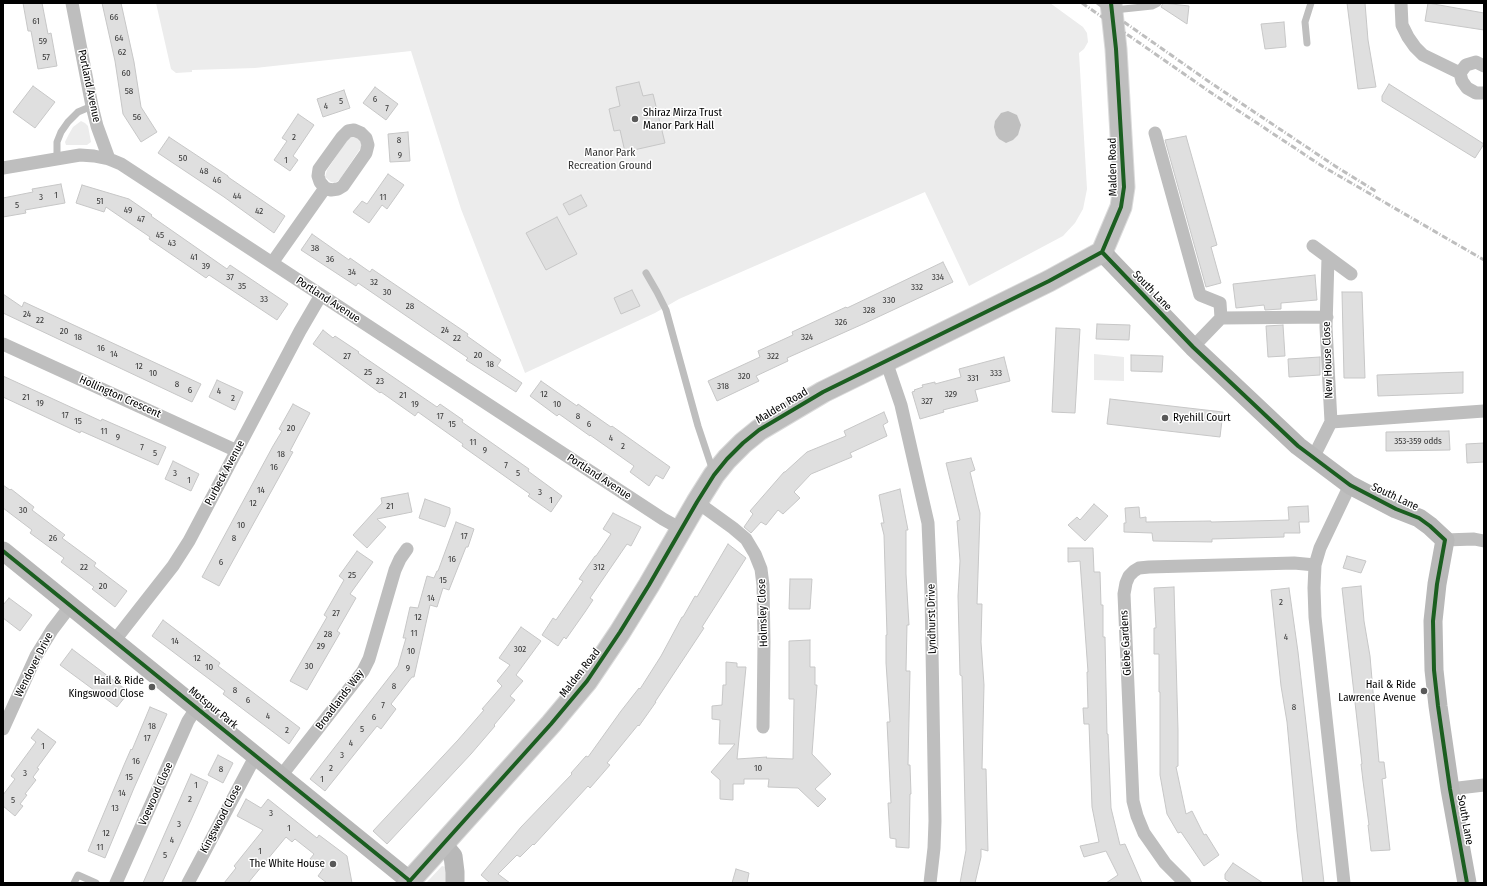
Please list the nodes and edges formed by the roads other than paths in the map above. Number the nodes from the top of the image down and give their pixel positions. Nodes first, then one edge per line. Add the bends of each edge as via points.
1 (72, 3) edge
2 (1158, 3) edge
3 (1311, 3) edge
4 (1401, 3) edge
5 (1111, 7) edge
6 (1307, 42) dead end
7 (1484, 66) edge
8 (1460, 73) junction
9 (1484, 93) edge
10 (92, 106) junction
11 (1155, 134) dead end
12 (57, 158) junction
13 (109, 159) junction
14 (3, 168) edge
15 (325, 188) junction
16 (1313, 246) dead end
17 (1102, 252) junction
18 (1328, 258) junction
19 (272, 263) junction
20 (646, 273) dead end
21 (1351, 274) dead end
22 (321, 295) junction
23 (1327, 317) junction
24 (1221, 318) junction
25 (3, 344) edge
26 (1193, 347) junction
27 (886, 361) junction
28 (1484, 411) edge
29 (1331, 422) junction
30 (237, 451) junction
31 (1313, 458) junction
32 (714, 475) junction
33 (1350, 485) junction
34 (697, 502) junction
35 (681, 529) junction
36 (1445, 540) junction
37 (1484, 541) edge
38 (407, 549) dead end
39 (3, 551) edge
40 (1315, 565) junction
41 (71, 605) junction
42 (115, 640) junction
43 (197, 707) junction
44 (3, 728) edge
45 (763, 728) dead end
46 (256, 755) junction
47 (281, 776) junction
48 (1484, 785) edge
49 (1450, 789) junction
50 (443, 844) junction
51 (409, 882) edge
52 (74, 883) edge
53 (96, 883) edge
54 (116, 883) edge
55 (188, 883) edge
56 (455, 883) edge
57 (930, 883) edge
58 (1185, 883) edge
59 (1344, 883) edge
60 (1467, 883) edge

1 - 10 street, Portland Avenue
2 - 5 lane via 1152,6
3 - 6 lane via 1304,22
4 - 8 street via 1402,25 1415,46 1423,55
5 - 17 main road, Malden Road via 1124,188 1121,207
7 - 8 street via 1476,62 1466,65
8 - 9 street via 1467,88 1476,93
10 - 12 lane via 78,112 61,132 57,142
10 - 13 street, Portland Avenue
11 - 24 street via 1200,295 1220,303
12 - 13 street via 80,155
12 - 14 street
13 - 19 street, Portland Avenue via 122,164
15 - 15 street via 318,176 319,169 348,131 361,133 368,145 366,153 343,186 331,190
15 - 19 street
16 - 18 street
17 - 26 street, South Lane
17 - 27 main road, Malden Road via 1049,281
18 - 21 street
18 - 23 street, New House Close
19 - 22 street, Portland Avenue
20 - 32 lane via 666,310
22 - 30 street, Purbeck Avenue
22 - 35 street, Portland Avenue via 663,520
23 - 24 street
23 - 29 street, New House Close
24 - 26 street
25 - 30 street, Hollington Crescent
26 - 31 street, South Lane
27 - 32 main road, Malden Road via 823,392 759,430 727,459
27 - 57 street, Lyndhurst Drive via 901,405 928,524 932,600 935,821
28 - 29 street
29 - 31 street, New House Close
30 - 42 street, Purbeck Avenue via 181,554
31 - 33 street, South Lane
32 - 34 main road, Malden Road
33 - 36 street, South Lane via 1418,518
33 - 40 street via 1327,531
34 - 35 main road, Malden Road
34 - 45 street, Holmsley Close via 746,540 761,569 764,642
35 - 50 main road, Malden Road via 624,625 587,681
36 - 37 street
36 - 49 street, South Lane via 1432,621 1438,706
38 - 47 street, Broadlands Way via 395,570 369,659 363,671
39 - 41 street, Motspur Park
40 - 58 street, Glebe Gardens via 1294,563 1149,567 1134,571 1126,583 1124,594 1133,801 1144,833 1165,863
40 - 59 street via 1315,617
41 - 42 street, Motspur Park
41 - 44 street, Wendover Drive via 36,656
42 - 43 street, Motspur Park
43 - 46 street, Motspur Park
43 - 54 street, Voewood Close via 188,721
46 - 47 street, Motspur Park
46 - 55 street, Kingswood Close
47 - 51 street, Motspur Park
48 - 49 street
49 - 60 street, South Lane
50 - 51 main road, Malden Road
50 - 56 street via 452,856
52 - 53 lane via 78,875

